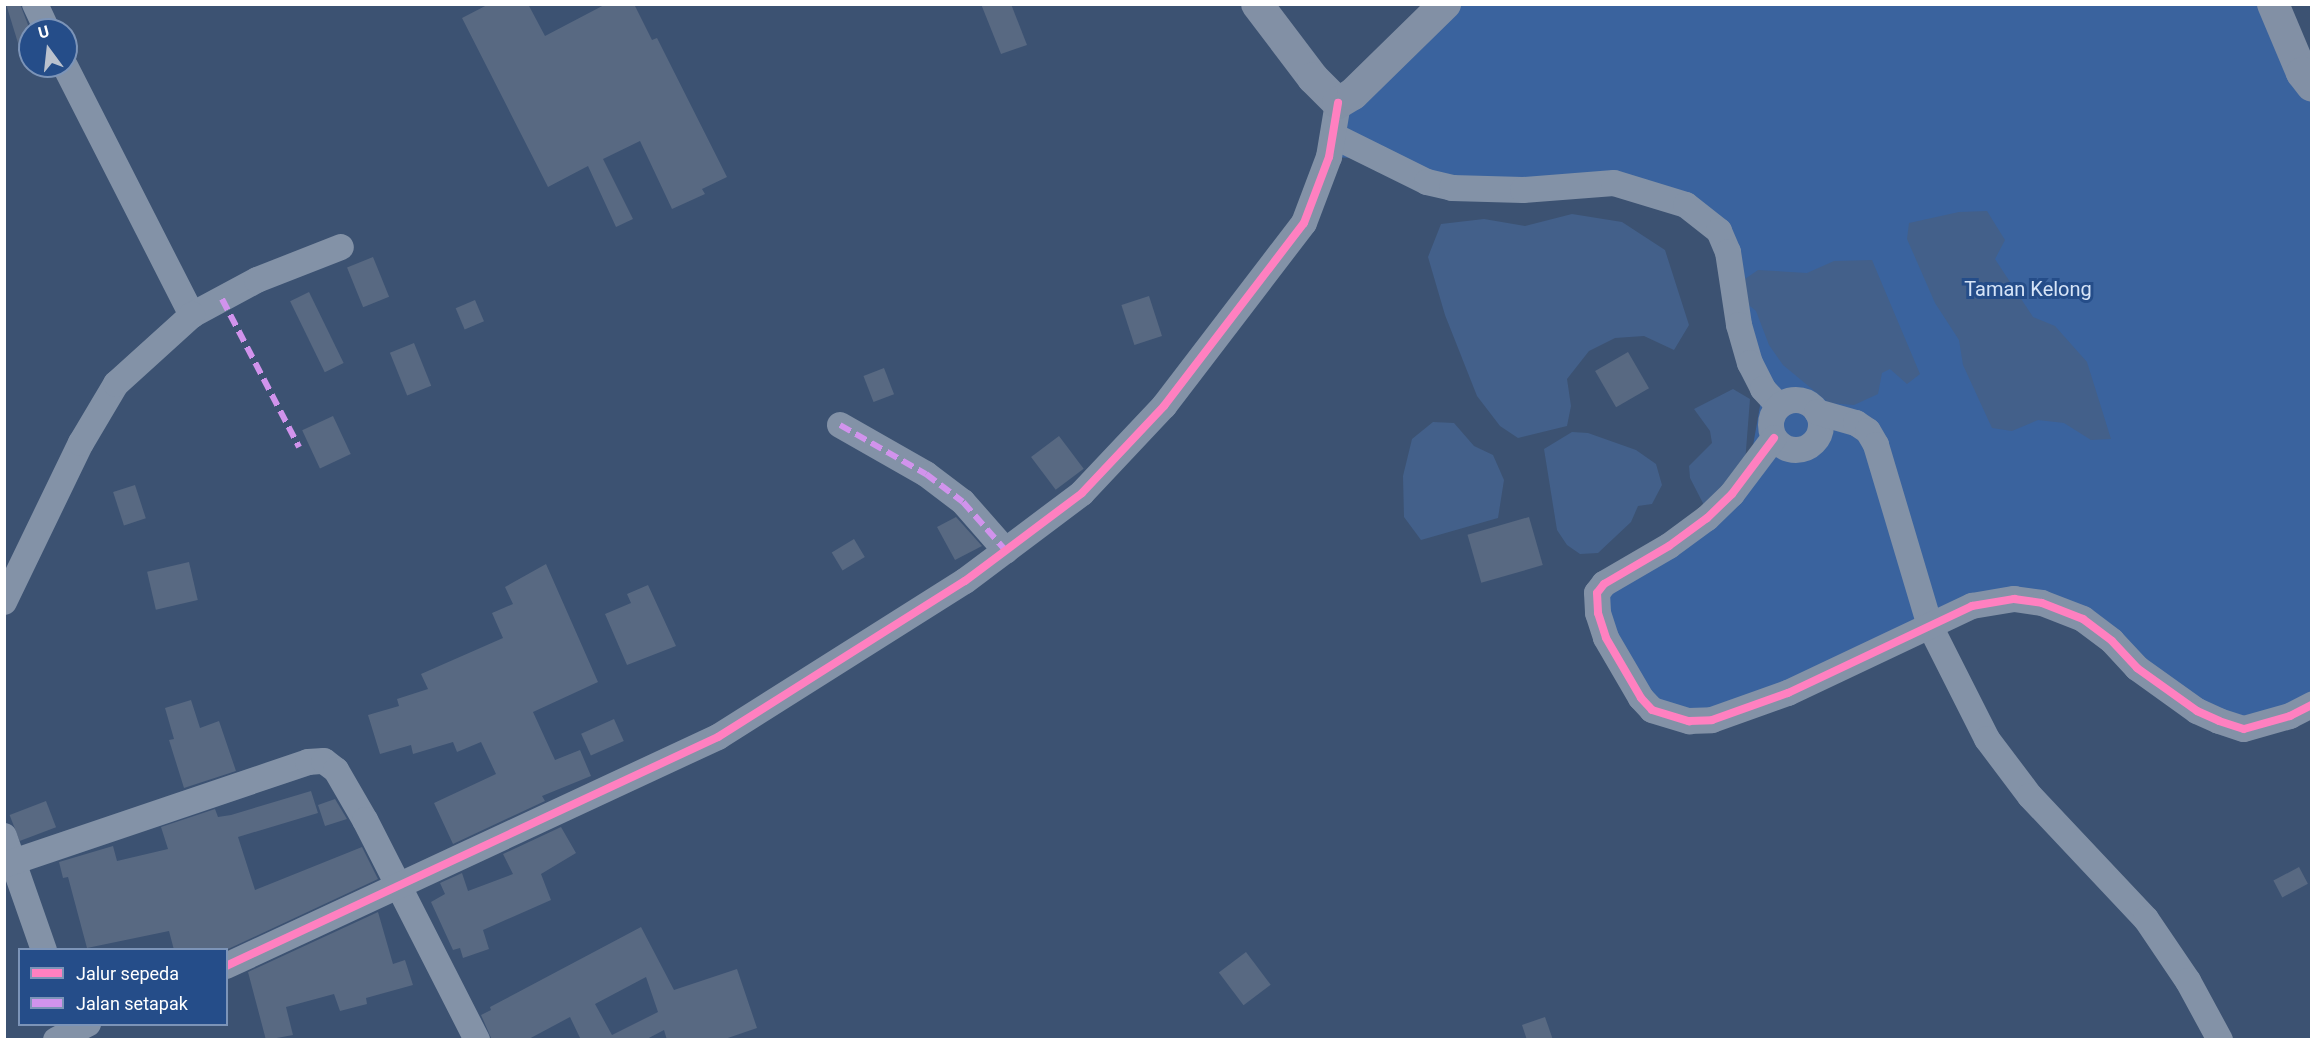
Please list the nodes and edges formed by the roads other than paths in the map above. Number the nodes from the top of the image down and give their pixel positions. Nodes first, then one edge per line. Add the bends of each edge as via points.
1 (35, 4) edge
2 (1257, 4) edge
3 (1444, 4) edge
4 (2273, 4) edge
5 (41, 18) edge
6 (71, 78) edge
7 (2312, 86) edge
8 (1338, 103) junction
9 (1334, 136) junction
10 (341, 247) dead end
11 (192, 315) junction
12 (1779, 406) junction
13 (1817, 412) junction
14 (840, 425) dead end
15 (1774, 438) junction
16 (1006, 551) junction
17 (4, 602) edge
18 (1930, 627) junction
19 (2312, 705) edge
20 (4, 836) edge
21 (10, 863) edge
22 (398, 889) junction
23 (43, 948) edge
24 (228, 965) edge
25 (477, 1040) edge
26 (2220, 1040) edge

1 - 5 street
2 - 8 main road via 1313,78
3 - 8 main road via 1353,94
4 - 7 main road via 2302,73
6 - 11 street
8 - 9 street
9 - 12 street via 1427,182 1452,188 1523,190 1614,183 1686,205 1719,231 1728,252 1739,325 1750,363 1757,379
9 - 16 street via 1304,223 1164,406 1104,473
10 - 11 street via 257,280
11 - 17 street via 116,384 81,443
12 - 13 street via 1796,400
12 - 15 street via 1771,421
13 - 15 street via 1821,429 1812,444 1788,449
13 - 18 street via 1856,423 1868,431 1876,445
14 - 16 street via 926,474 963,502
15 - 18 street via 1732,494 1707,518 1669,546 1604,584 1597,593 1606,638 1641,698 1652,710 1672,717 1712,720 1788,693
16 - 22 street via 718,737
18 - 19 street via 1972,606 2027,599 2083,620 2112,640 2137,668 2197,711 2219,721 2244,729 2290,716
18 - 26 street via 2000,757 2030,796 2114,880 2146,920 2188,981
20 - 21 street
21 - 22 street via 308,762 324,761 336,770
21 - 23 street
22 - 24 street
22 - 25 street

